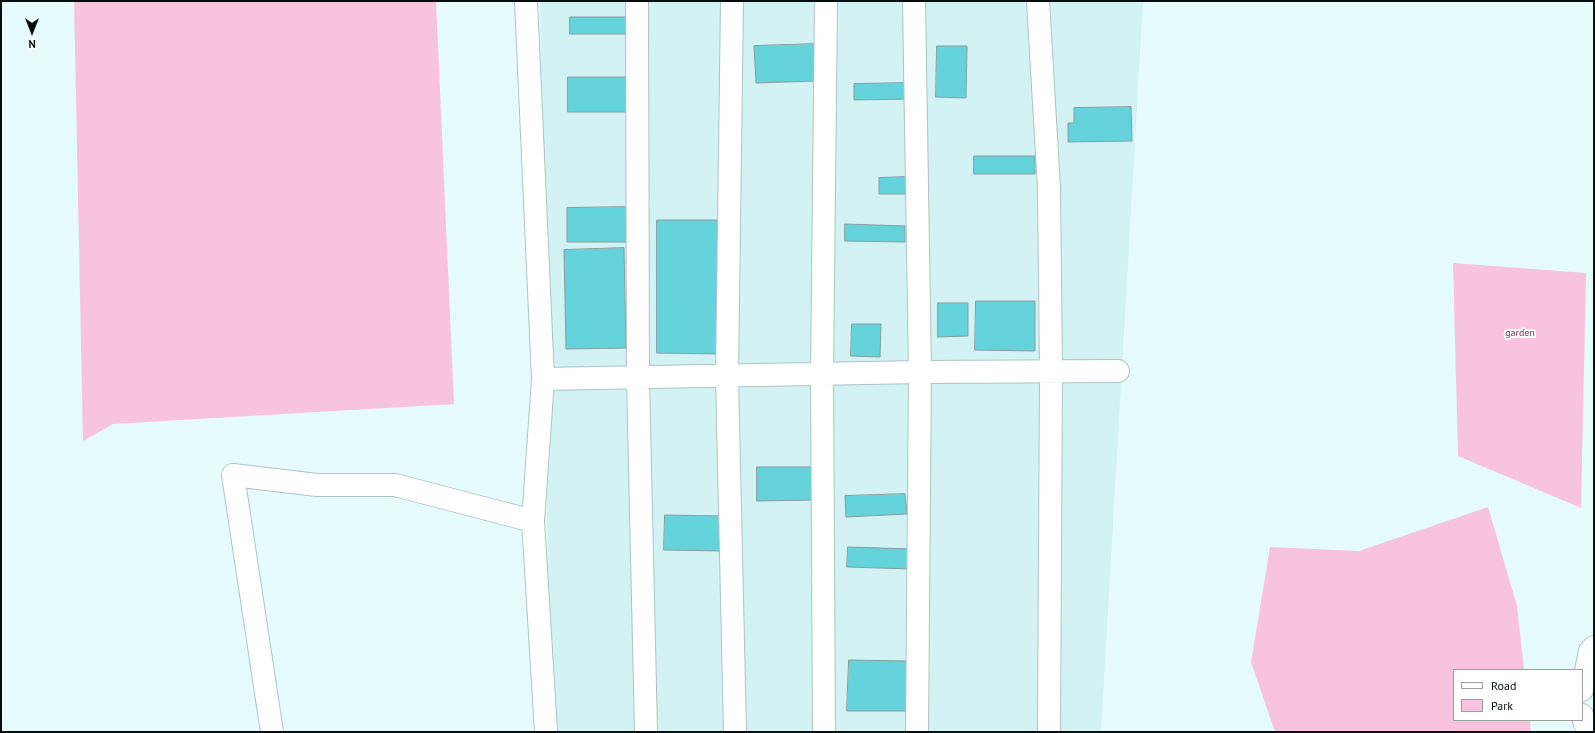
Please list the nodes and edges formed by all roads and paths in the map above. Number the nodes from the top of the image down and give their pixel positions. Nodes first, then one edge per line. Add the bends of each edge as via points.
1 (526, 1) edge
2 (637, 1) edge
3 (732, 1) edge
4 (826, 1) edge
5 (914, 1) edge
6 (1038, 1) edge
7 (1118, 371) dead end
8 (920, 372) junction
9 (1051, 372) junction
10 (822, 375) junction
11 (727, 376) junction
12 (638, 378) junction
13 (543, 379) junction
14 (533, 521) junction
15 (1594, 647) edge
16 (1583, 685) edge
17 (1583, 718) edge
18 (272, 732) edge
19 (546, 732) edge
20 (646, 732) edge
21 (735, 732) edge
22 (824, 732) edge
23 (917, 732) edge
24 (1049, 732) edge
25 (1588, 732) edge

1 - 13 street
2 - 12 street
3 - 11 street
4 - 10 street
5 - 8 street
6 - 9 street via 1049,188
7 - 9 street
8 - 9 street
8 - 10 street
8 - 23 street
9 - 24 street
10 - 11 street
10 - 22 street
11 - 12 street
11 - 21 street
12 - 13 street
12 - 20 street
13 - 14 street
14 - 18 street via 395,485 317,485 233,475
14 - 19 street
15 - 16 street via 1590,652
17 - 25 street

